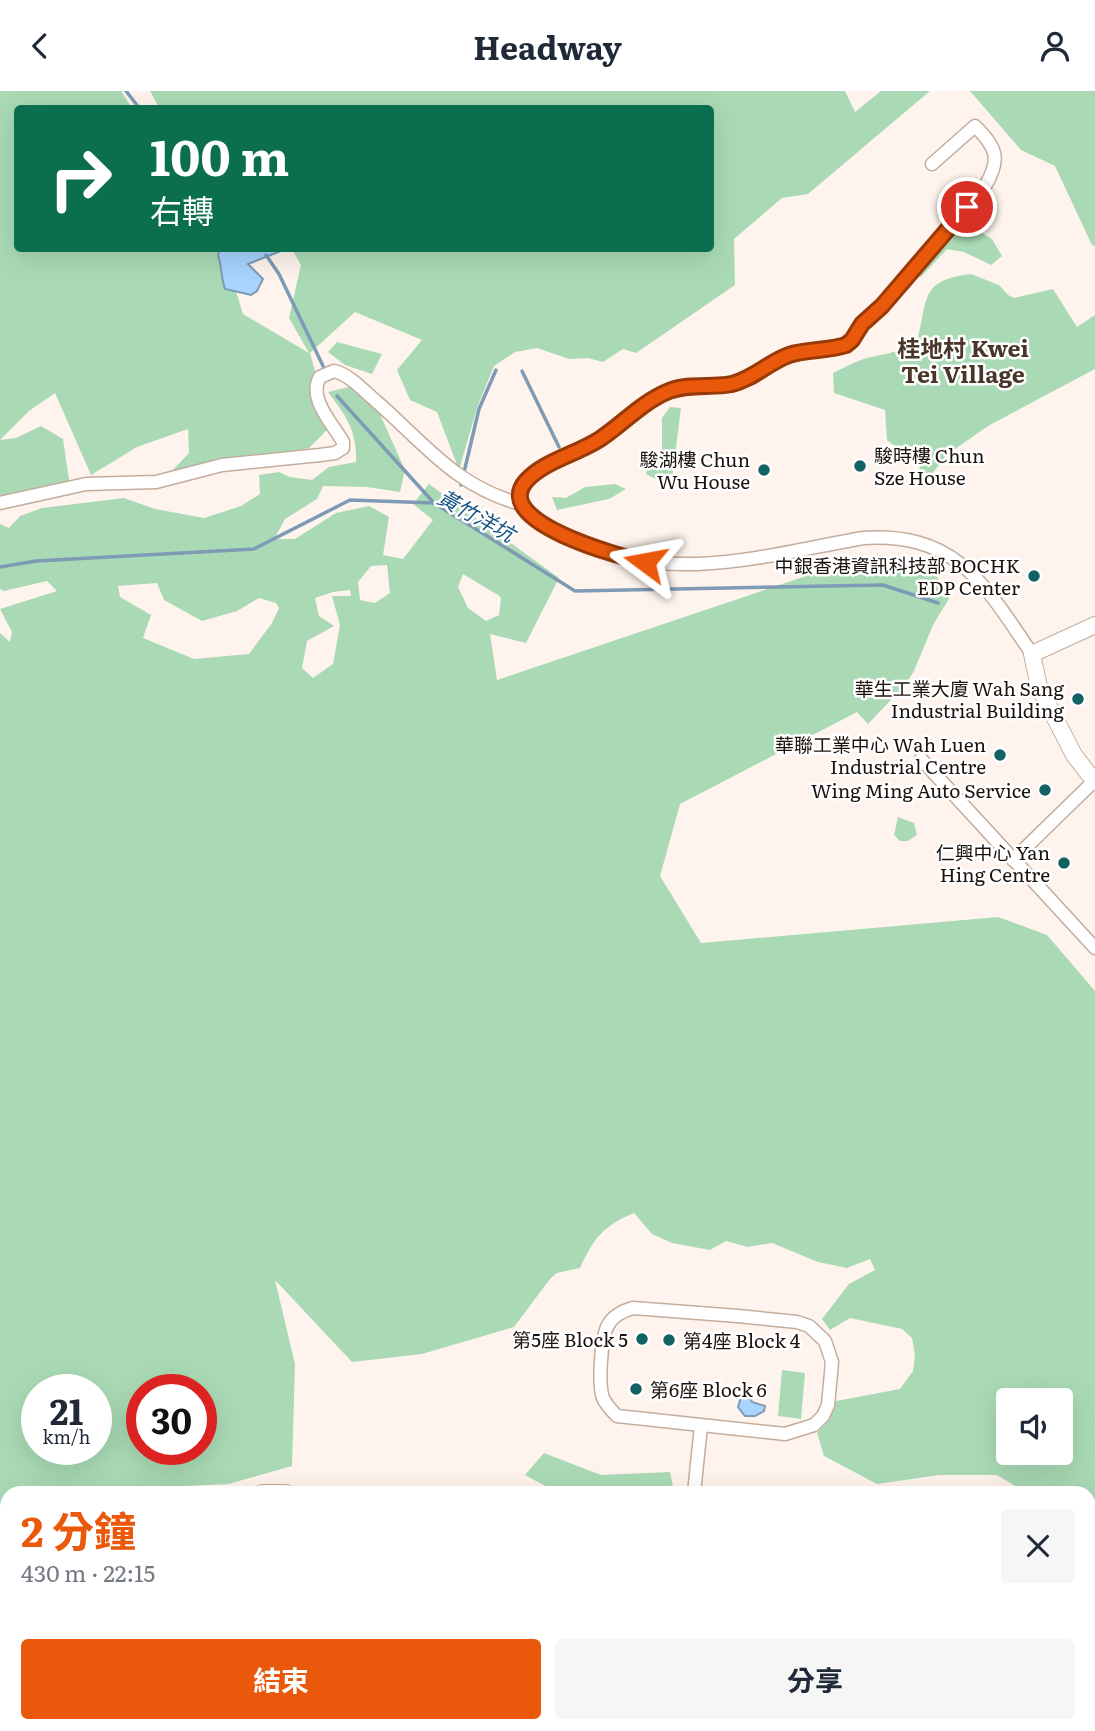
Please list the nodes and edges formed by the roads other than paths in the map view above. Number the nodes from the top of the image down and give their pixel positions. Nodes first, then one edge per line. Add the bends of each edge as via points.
1 (932, 164) dead end
2 (0, 503) edge
3 (521, 504) junction
4 (1095, 625) edge
5 (1032, 654) junction
6 (920, 759) dead end
7 (1094, 781) edge
8 (1013, 860) junction
9 (1095, 948) edge
10 (701, 1426) junction
11 (695, 1486) edge

1 - 3 street via 975,126 992,145 995,159 984,188 852,340 839,347 792,354 739,382 673,389 636,409 601,438 527,479
2 - 3 street via 86,484 156,482 239,462 338,452 343,442 316,390 320,377 334,371 368,394 455,474
3 - 5 street via 532,517 586,546 666,565 730,562 863,538 912,541 943,552 970,571 991,593
4 - 5 street
5 - 7 street via 1039,687 1074,755
6 - 8 street
7 - 8 street
8 - 9 street
10 - 10 street via 785,1434 814,1425 828,1405 832,1361 825,1341 797,1322 646,1308 623,1311 607,1328 600,1384 607,1405 617,1416
10 - 11 street

